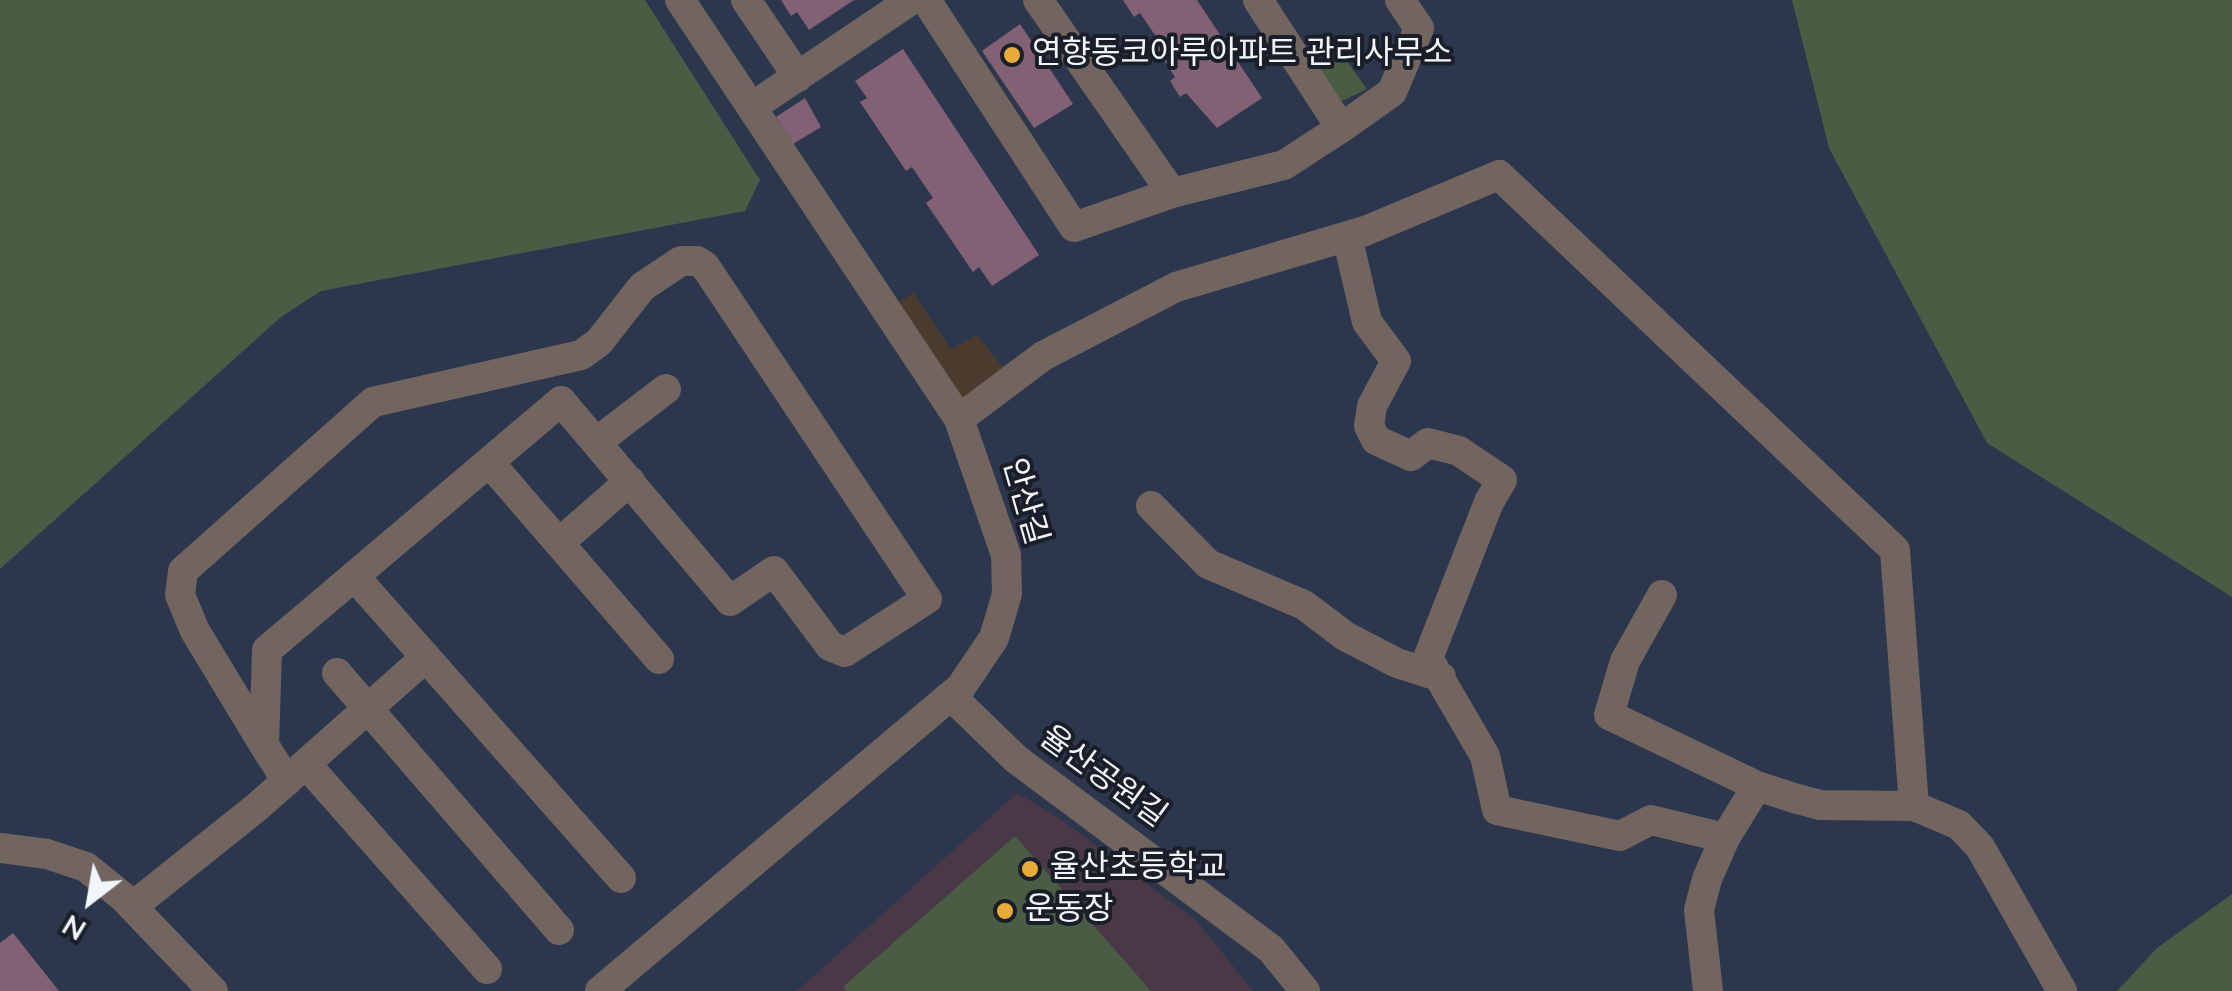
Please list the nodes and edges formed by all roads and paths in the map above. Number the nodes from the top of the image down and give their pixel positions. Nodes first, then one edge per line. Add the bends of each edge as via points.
1 (680, 0) edge
2 (746, 0) edge
3 (912, 0) edge
4 (926, 0) edge
5 (1038, 0) edge
6 (1258, 0) edge
7 (1400, 0) edge
8 (798, 76) junction
9 (752, 108) junction
10 (1340, 128) junction
11 (1172, 193) junction
12 (1347, 236) junction
13 (666, 389) dead end
14 (959, 419) junction
15 (598, 441) junction
16 (489, 462) junction
17 (630, 481) junction
18 (1151, 506) dead end
19 (559, 543) junction
20 (354, 576) junction
21 (1662, 595) dead end
22 (426, 657) junction
23 (659, 660) dead end
24 (337, 674) dead end
25 (1440, 677) junction
26 (951, 696) junction
27 (368, 709) junction
28 (264, 745) junction
29 (296, 772) junction
30 (1757, 786) junction
31 (1914, 806) junction
32 (1724, 838) junction
33 (0, 848) edge
34 (621, 878) dead end
35 (133, 906) junction
36 (559, 930) dead end
37 (487, 969) dead end
38 (213, 991) edge
39 (600, 991) edge
40 (1306, 991) edge
41 (1708, 991) edge
42 (2062, 991) edge

1 - 9 street, 안산길
2 - 8 street
3 - 8 street
4 - 11 street via 1074,227
5 - 11 street
6 - 10 street
7 - 10 street via 1419,28 1392,92
8 - 9 street
9 - 14 street, 안산길
10 - 11 street via 1284,164
12 - 14 street via 1176,287 1042,356
12 - 25 street via 1367,322 1396,361 1372,406 1369,426 1376,440 1412,456 1428,443 1459,451 1502,480 1428,658
12 - 31 street via 1499,176 1878,532 1895,550
13 - 15 street
14 - 26 street, 안산길 via 1006,554 1007,594 982,662
15 - 16 street via 561,401
15 - 17 street
16 - 19 street
16 - 20 street
17 - 19 street
17 - 28 street via 730,601 774,570 837,650 852,651 927,599 705,266 680,261 642,287 580,356 373,402 183,572 180,594 195,631
18 - 25 street via 1208,564 1304,605 1344,636 1397,663
19 - 23 street
20 - 22 street
20 - 28 street via 267,650
21 - 30 street via 1625,661 1609,715
22 - 27 street
22 - 34 street
24 - 27 street
25 - 32 street via 1485,756 1496,810 1620,836 1651,820
26 - 39 street, 안산길
26 - 40 street, 율산공원길 via 1016,759 1270,949
27 - 29 street
27 - 36 street
28 - 29 street
29 - 35 street
29 - 37 street
30 - 31 street via 1820,805
30 - 32 street
31 - 42 street via 1959,824 1980,847
32 - 41 street via 1700,910
33 - 35 street via 86,867
35 - 38 street

